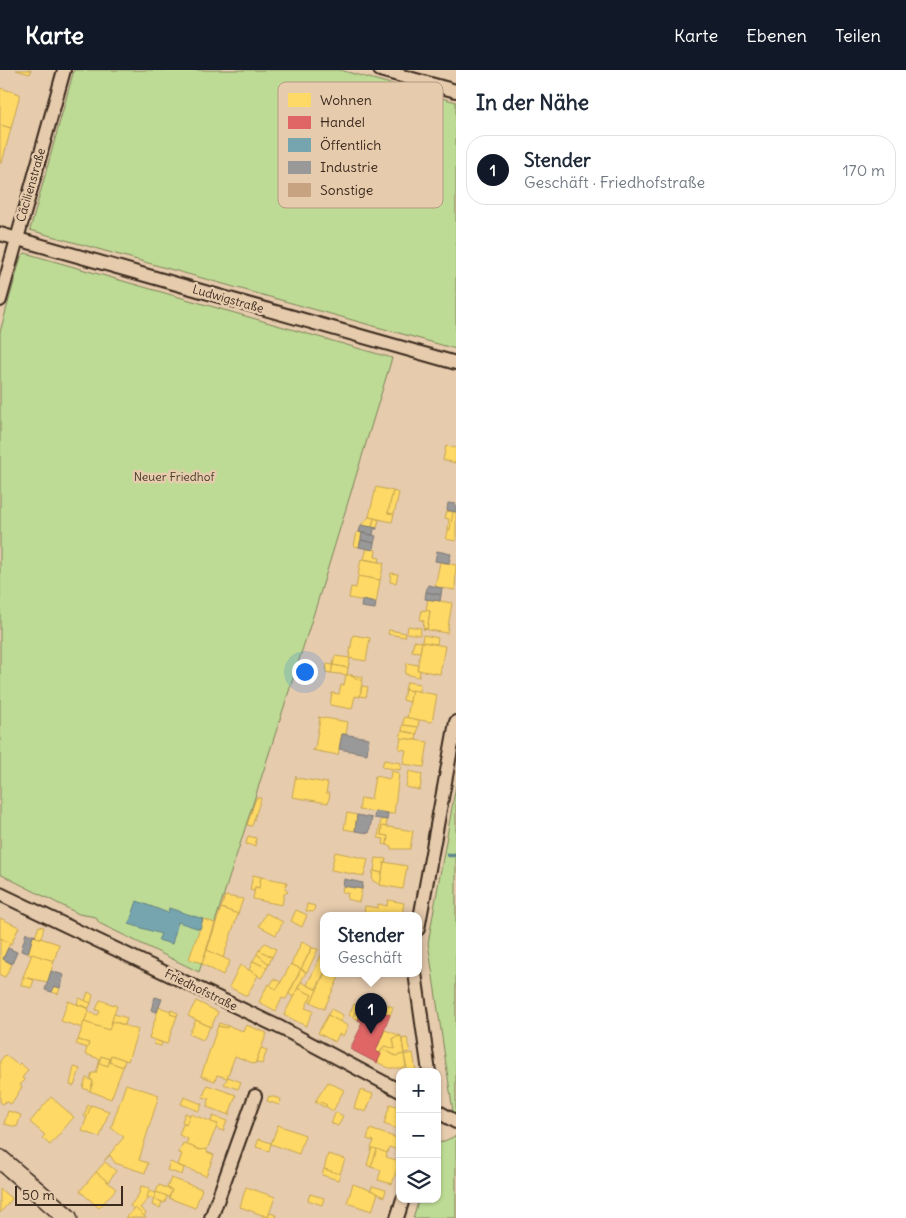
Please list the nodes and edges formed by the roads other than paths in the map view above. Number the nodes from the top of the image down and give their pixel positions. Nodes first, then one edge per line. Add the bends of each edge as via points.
1 (64, 70) edge
2 (380, 70) edge
3 (423, 82) edge
4 (443, 87) edge
5 (456, 91) edge
6 (0, 234) edge
7 (17, 238) junction
8 (0, 300) edge
9 (456, 363) edge
10 (456, 722) edge
11 (0, 894) edge
12 (421, 912) edge
13 (416, 977) edge
14 (428, 1068) edge
15 (396, 1089) edge
16 (255, 1096) dead end
17 (440, 1113) edge
18 (456, 1122) edge
19 (0, 1159) edge
20 (402, 1203) edge
21 (68, 1218) edge
22 (211, 1218) edge
23 (397, 1218) edge

1 - 7 street, Cäcilienstraße
2 - 3 street
4 - 5 street
6 - 7 street, Ludwigstraße
7 - 8 street, Cäcilienstraße
7 - 9 street, Ludwigstraße
10 - 12 street
11 - 15 street, Friedhofstraße via 281,1028
13 - 14 street
16 - 22 street
17 - 18 street
19 - 21 main road
20 - 23 street

